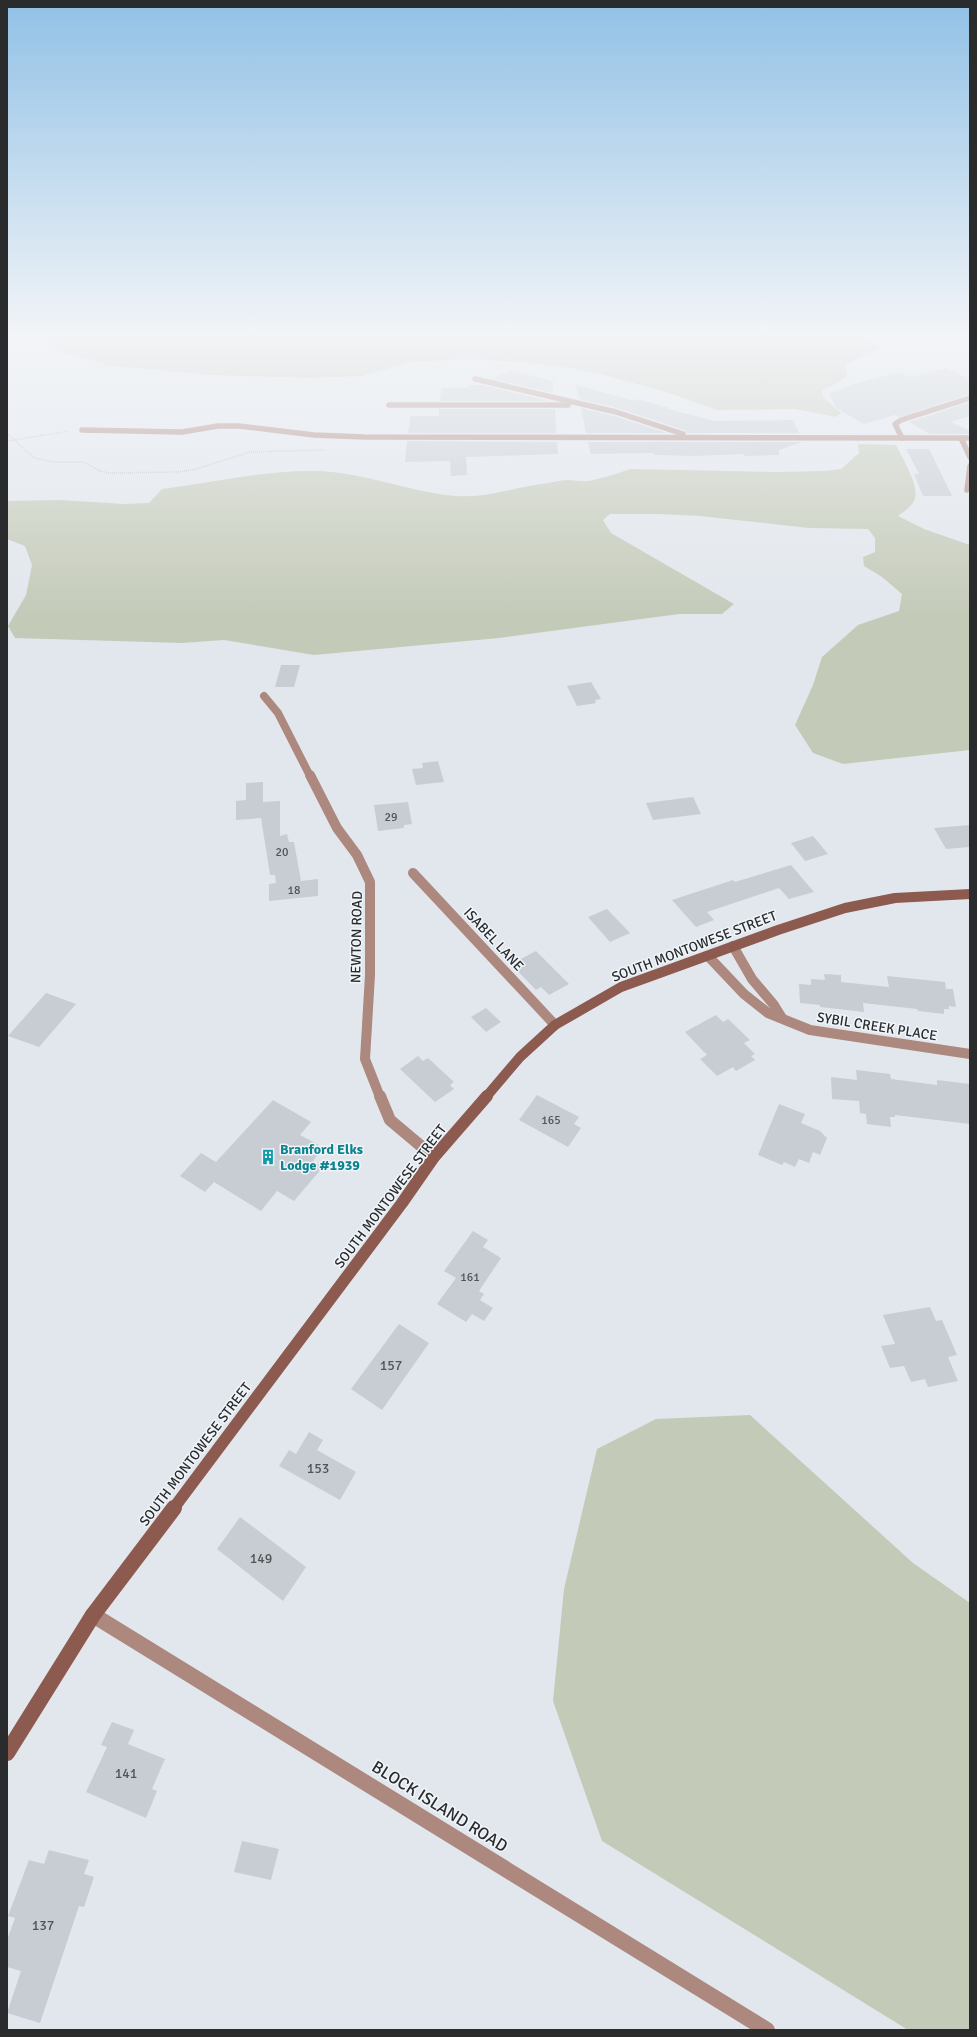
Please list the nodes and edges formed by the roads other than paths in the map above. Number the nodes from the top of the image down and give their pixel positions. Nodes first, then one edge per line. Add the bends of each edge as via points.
1 (212, 427) edge
2 (247, 427) edge
3 (662, 427) edge
4 (897, 427) edge
5 (82, 430) road end
6 (693, 437) junction
7 (902, 438) junction
8 (961, 438) junction
9 (970, 438) edge
10 (970, 457) edge
11 (970, 466) edge
12 (967, 490) dead end
13 (264, 696) dead end
14 (413, 873) dead end
15 (970, 894) edge
16 (733, 946) junction
17 (708, 956) junction
18 (782, 1018) junction
19 (555, 1025) junction
20 (970, 1054) edge
21 (434, 1157) junction
22 (93, 1615) junction
23 (7, 1753) edge
24 (768, 2030) edge

1 - 5 street via 182,432
2 - 6 street via 300,434 364,437
3 - 6 street
4 - 7 street
6 - 7 street
7 - 8 street
8 - 9 street
8 - 10 street
11 - 12 street
13 - 21 street, NEWTON ROAD via 278,713 337,828 357,855 370,882 370,975 365,1059 390,1120
14 - 19 street, ISABEL LANE
15 - 16 main road, SOUTH MONTOWESE STREET via 895,898 845,908
16 - 17 main road, SOUTH MONTOWESE STREET
16 - 18 street via 752,979
17 - 18 street, SYBIL CREEK PLACE via 744,994 768,1013
17 - 19 main road, SOUTH MONTOWESE STREET via 622,987
18 - 20 street, SYBIL CREEK PLACE via 810,1030 838,1036
19 - 21 main road, SOUTH MONTOWESE STREET via 520,1057
21 - 22 main road, SOUTH MONTOWESE STREET via 402,1204
22 - 23 main road, SOUTH MONTOWESE STREET
22 - 24 street, BLOCK ISLAND ROAD

